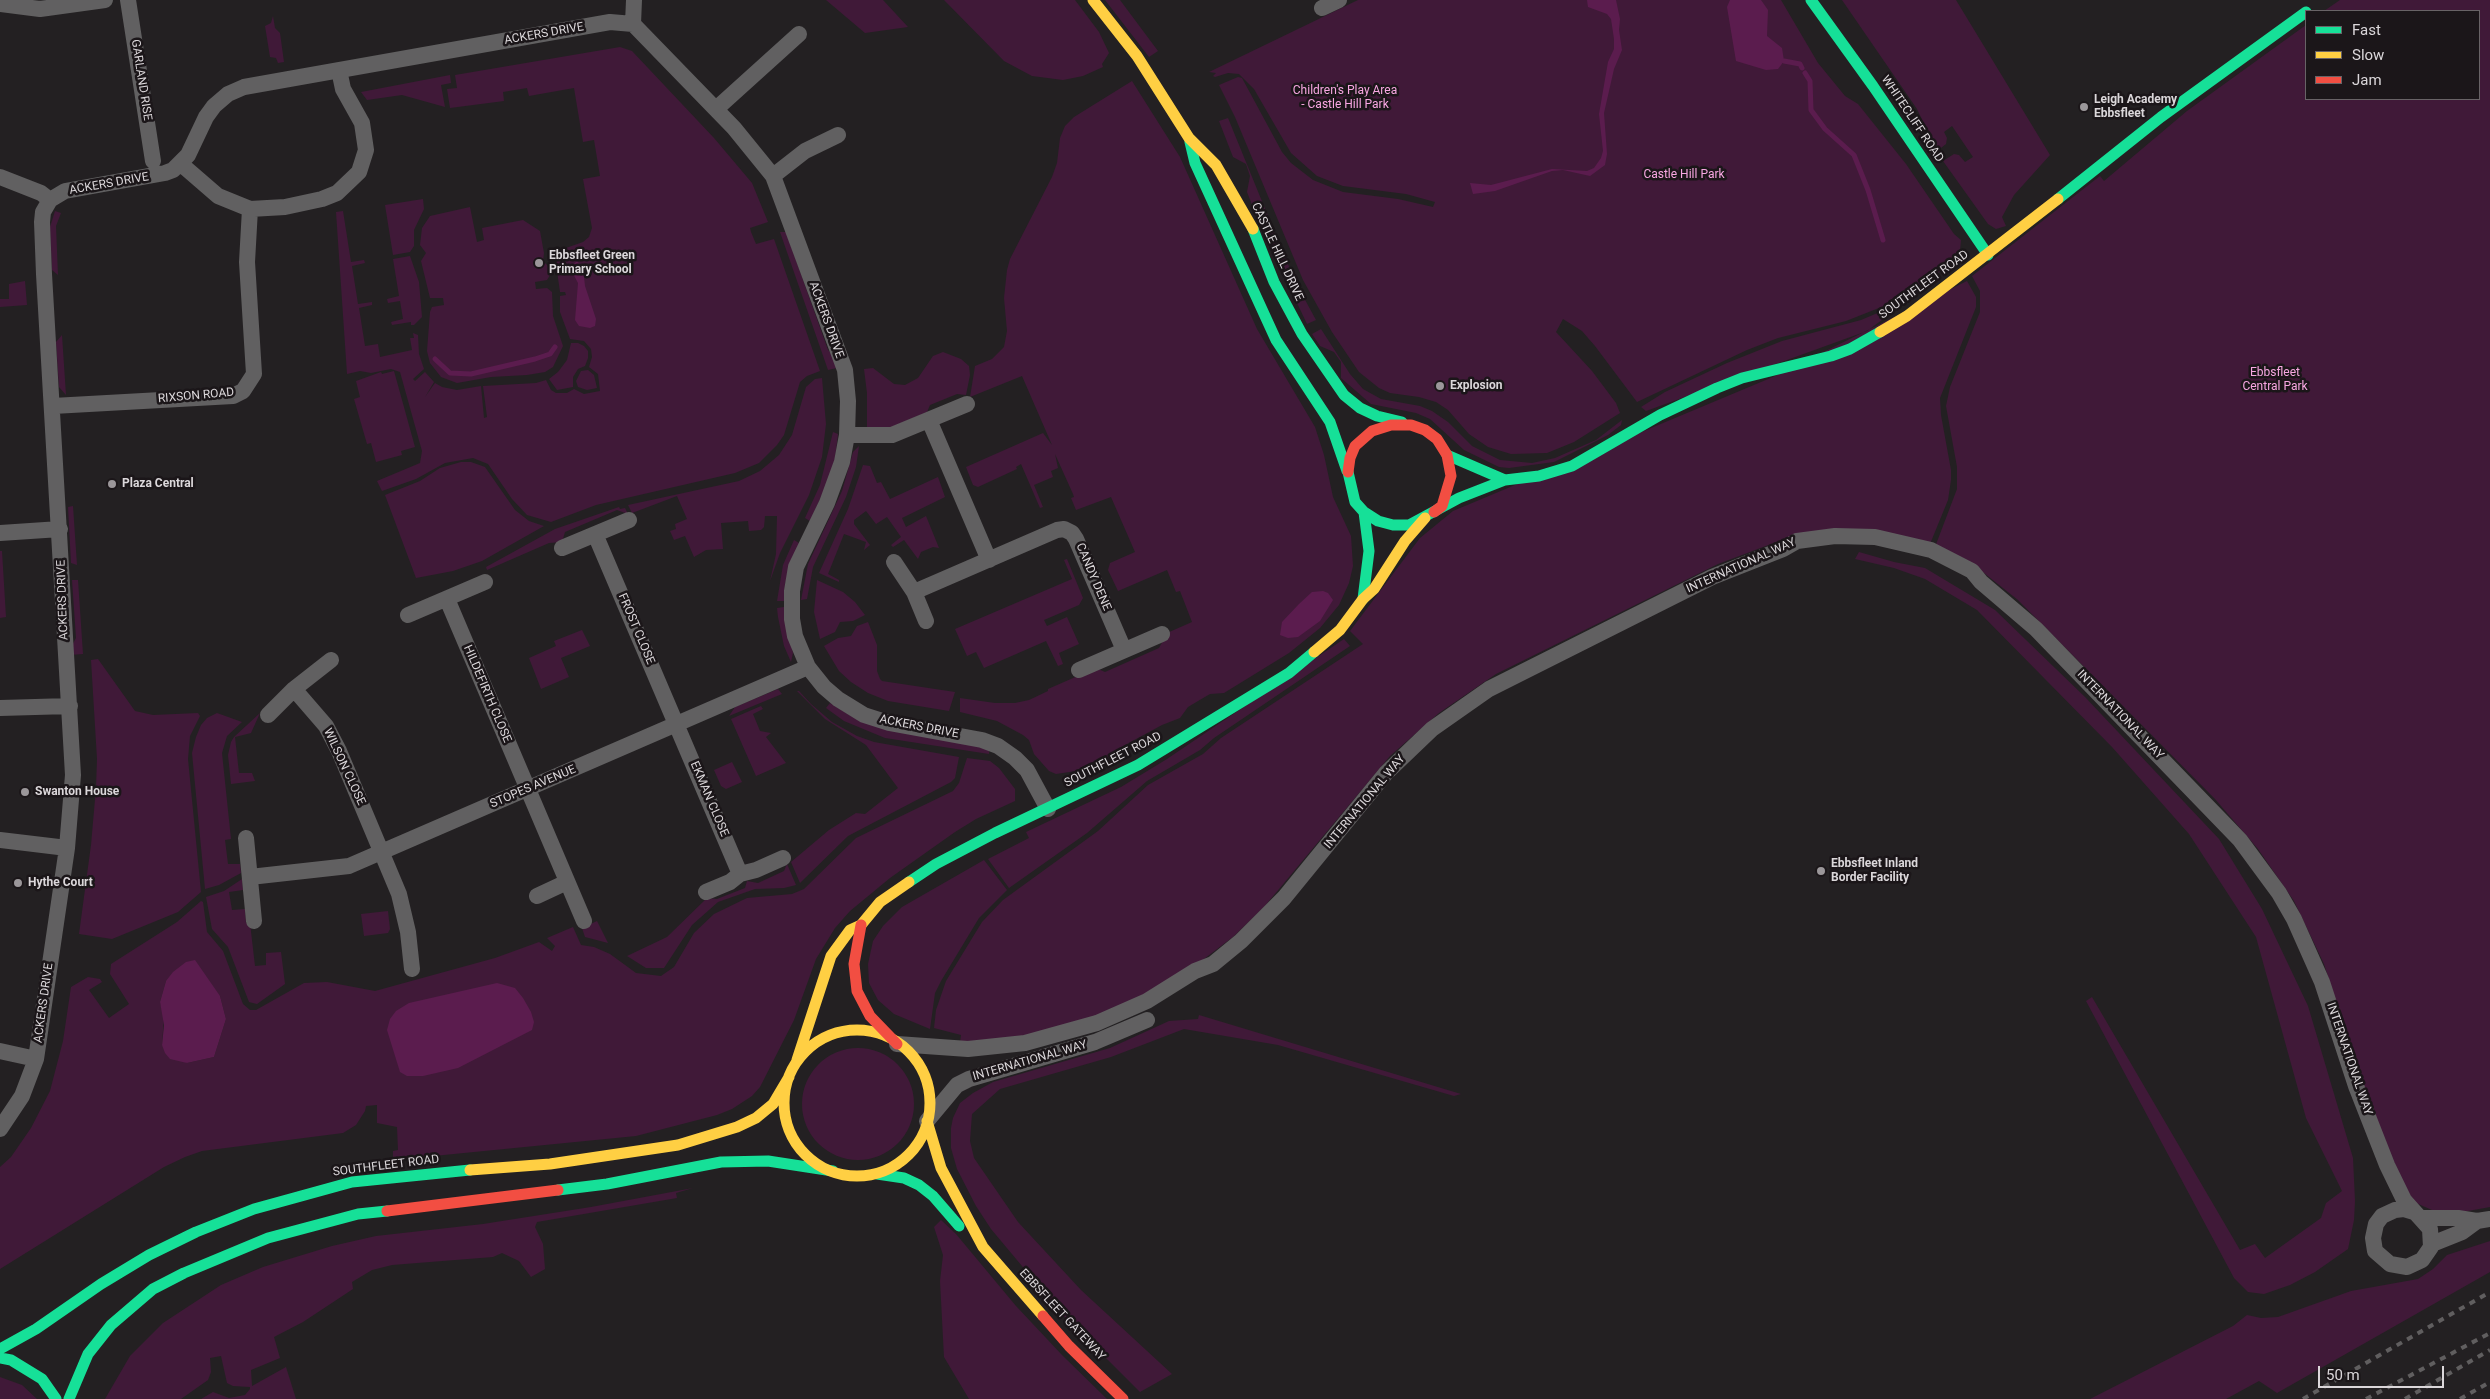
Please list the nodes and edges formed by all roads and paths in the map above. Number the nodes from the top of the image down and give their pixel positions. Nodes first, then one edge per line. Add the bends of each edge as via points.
1 (105, 0) edge
2 (128, 0) edge
3 (634, 0) edge
4 (1093, 0) edge
5 (1339, 0) edge
6 (1811, 0) edge
7 (0, 4) edge
8 (1322, 8) dead end
9 (2305, 13) edge
10 (632, 24) junction
11 (799, 34) dead end
12 (339, 70) junction
13 (716, 109) junction
14 (838, 135) dead end
15 (1189, 138) junction
16 (153, 161) dead end
17 (181, 164) junction
18 (773, 176) junction
19 (0, 177) edge
20 (50, 200) junction
21 (250, 209) junction
22 (1988, 256) junction
23 (967, 404) dead end
24 (53, 406) junction
25 (929, 420) junction
26 (1411, 425) junction
27 (847, 435) junction
28 (1447, 455) junction
29 (1348, 475) junction
30 (1505, 480) junction
31 (1364, 512) junction
32 (1431, 514) junction
33 (629, 520) dead end
34 (60, 529) junction
35 (0, 533) edge
36 (595, 534) junction
37 (562, 548) dead end
38 (989, 560) junction
39 (894, 562) dead end
40 (485, 582) dead end
41 (914, 592) junction
42 (447, 599) junction
43 (1363, 599) junction
44 (408, 615) dead end
45 (926, 621) dead end
46 (1162, 634) dead end
47 (1124, 650) junction
48 (331, 660) dead end
49 (808, 667) junction
50 (1079, 670) dead end
51 (294, 689) junction
52 (70, 706) junction
53 (0, 708) edge
54 (268, 715) dead end
55 (677, 725) junction
56 (528, 789) junction
57 (1048, 808) junction
58 (246, 838) dead end
59 (0, 840) edge
60 (67, 848) junction
61 (381, 852) junction
62 (783, 858) dead end
63 (740, 874) junction
64 (250, 877) junction
65 (567, 882) junction
66 (706, 892) dead end
67 (537, 896) dead end
68 (254, 920) dead end
69 (584, 921) dead end
70 (861, 925) junction
71 (412, 969) dead end
72 (1147, 1020) dead end
73 (897, 1044) junction
74 (0, 1051) edge
75 (36, 1059) junction
76 (797, 1060) junction
77 (789, 1077) junction
78 (926, 1121) junction
79 (0, 1129) edge
80 (833, 1170) junction
81 (877, 1174) junction
82 (2418, 1215) junction
83 (2484, 1220) edge
84 (2432, 1244) junction
85 (983, 1247) junction
86 (0, 1349) edge
87 (0, 1358) edge
88 (56, 1399) edge
89 (70, 1399) edge
90 (1123, 1399) edge

1 - 7 street via 40,9
2 - 16 street, GARLAND RISE
3 - 10 street
4 - 15 main road, CASTLE HILL DRIVE via 1136,56
5 - 8 street
6 - 22 main road, WHITECLIFF ROAD
9 - 22 main road, SOUTHFLEET ROAD via 2161,117
10 - 12 street, ACKERS DRIVE via 610,22
10 - 13 street, ACKERS DRIVE
11 - 13 street
12 - 17 street, ACKERS DRIVE via 250,85 228,94 206,117
12 - 21 street via 343,89 358,114 364,134 366,150 359,172 346,187 328,198 280,208
13 - 18 street, ACKERS DRIVE
14 - 18 street via 805,151
15 - 26 main road, CASTLE HILL DRIVE via 1216,165 1230,188 1249,220 1278,290 1333,380 1365,411
15 - 29 main road, CASTLE HILL DRIVE via 1195,163 1276,340 1330,422
17 - 20 street, ACKERS DRIVE via 165,174 71,190
17 - 21 street via 218,196
18 - 27 street, ACKERS DRIVE via 845,370
19 - 20 street
20 - 24 street, ACKERS DRIVE via 42,222
21 - 24 street, RIXSON ROAD via 247,262 254,374 244,391 233,396
22 - 30 main road, SOUTHFLEET ROAD via 1868,341 1831,356 1753,375 1716,388 1572,466 1539,476
23 - 25 street
24 - 34 street, ACKERS DRIVE
25 - 27 street via 892,435
25 - 38 street
26 - 28 main road via 1425,430
26 - 29 main road via 1383,426 1367,434 1352,451
27 - 49 street, ACKERS DRIVE via 838,476 793,580 793,624
28 - 30 main road
28 - 32 main road via 1451,476 1448,492 1442,506
29 - 31 main road via 1352,497
30 - 32 main road, SOUTHFLEET ROAD via 1459,498
31 - 32 main road via 1382,522 1399,526
31 - 43 main road, SOUTHFLEET ROAD via 1369,551
32 - 43 main road, SOUTHFLEET ROAD via 1405,541 1374,589
33 - 36 street
34 - 35 street
34 - 52 street, ACKERS DRIVE
36 - 37 street
36 - 55 street, FROST CLOSE
38 - 41 street, CANDY DENE
38 - 47 street, CANDY DENE via 1057,530 1071,532
39 - 41 street
40 - 42 street
41 - 45 street
42 - 44 street
42 - 56 street, HILDEFIRTH CLOSE
43 - 57 main road, SOUTHFLEET ROAD via 1340,630 1289,673 1138,765
46 - 47 street
47 - 50 street
48 - 51 street
49 - 55 street, STOPES AVENUE
49 - 57 street, ACKERS DRIVE via 838,699 864,715 998,746 1027,770
51 - 54 street
51 - 61 street, WILSON CLOSE via 326,726
52 - 53 street
52 - 60 street, ACKERS DRIVE via 73,775
55 - 56 street, STOPES AVENUE
55 - 63 street, EKMAN CLOSE
56 - 61 street, STOPES AVENUE
56 - 65 street, HILDEFIRTH CLOSE
57 - 70 main road, SOUTHFLEET ROAD via 936,864 880,902
58 - 64 street
59 - 60 street
60 - 75 street, ACKERS DRIVE
61 - 64 street, STOPES AVENUE via 349,866
61 - 71 street, WILSON CLOSE via 405,913
62 - 63 street
63 - 66 street
64 - 68 street
65 - 67 street
65 - 69 street, HILDEFIRTH CLOSE
70 - 73 main road via 854,964 857,991 870,1016
70 - 76 main road, SOUTHFLEET ROAD via 846,934 827,964
72 - 78 street, INTERNATIONAL WAY via 1087,1045 969,1079 957,1085
73 - 76 main road via 873,1033 846,1032 823,1040
73 - 78 main road via 917,1061 924,1074 929,1095
73 - 82 street, INTERNATIONAL WAY via 968,1048 1011,1046 1079,1029 1147,1001 1196,971 1211,966 1241,941 1284,898 1386,773 1432,730 1489,689 1712,577 1797,541 1835,536 1875,537 1931,550 1972,571 1980,582 2036,629 2245,846 2279,893 2302,936 2329,1001 2382,1153 2400,1192
74 - 75 street
75 - 79 street, ACKERS DRIVE via 22,1096
76 - 77 main road
77 - 80 main road via 783,1106 791,1138 810,1158
77 - 86 main road, SOUTHFLEET ROAD via 773,1104 756,1118 678,1145 550,1164 372,1179 317,1190 254,1209 149,1255
78 - 81 main road via 912,1152 894,1167
78 - 85 main road, EBBSFLEET GATEWAY via 941,1168
80 - 81 main road via 855,1176
80 - 89 main road via 775,1161 728,1162 607,1184 358,1214 293,1230 227,1254 153,1289 111,1325 88,1354
81 - 85 main road, EBBSFLEET GATEWAY via 904,1178 919,1185 933,1196 971,1241
82 - 83 street
82 - 84 street, INTERNATIONAL WAY via 2430,1229
82 - 84 street via 2398,1209 2380,1218 2373,1234 2377,1254 2393,1266 2410,1266 2424,1258
83 - 84 street
85 - 90 main road, EBBSFLEET GATEWAY via 1069,1346
87 - 88 main road via 28,1369

